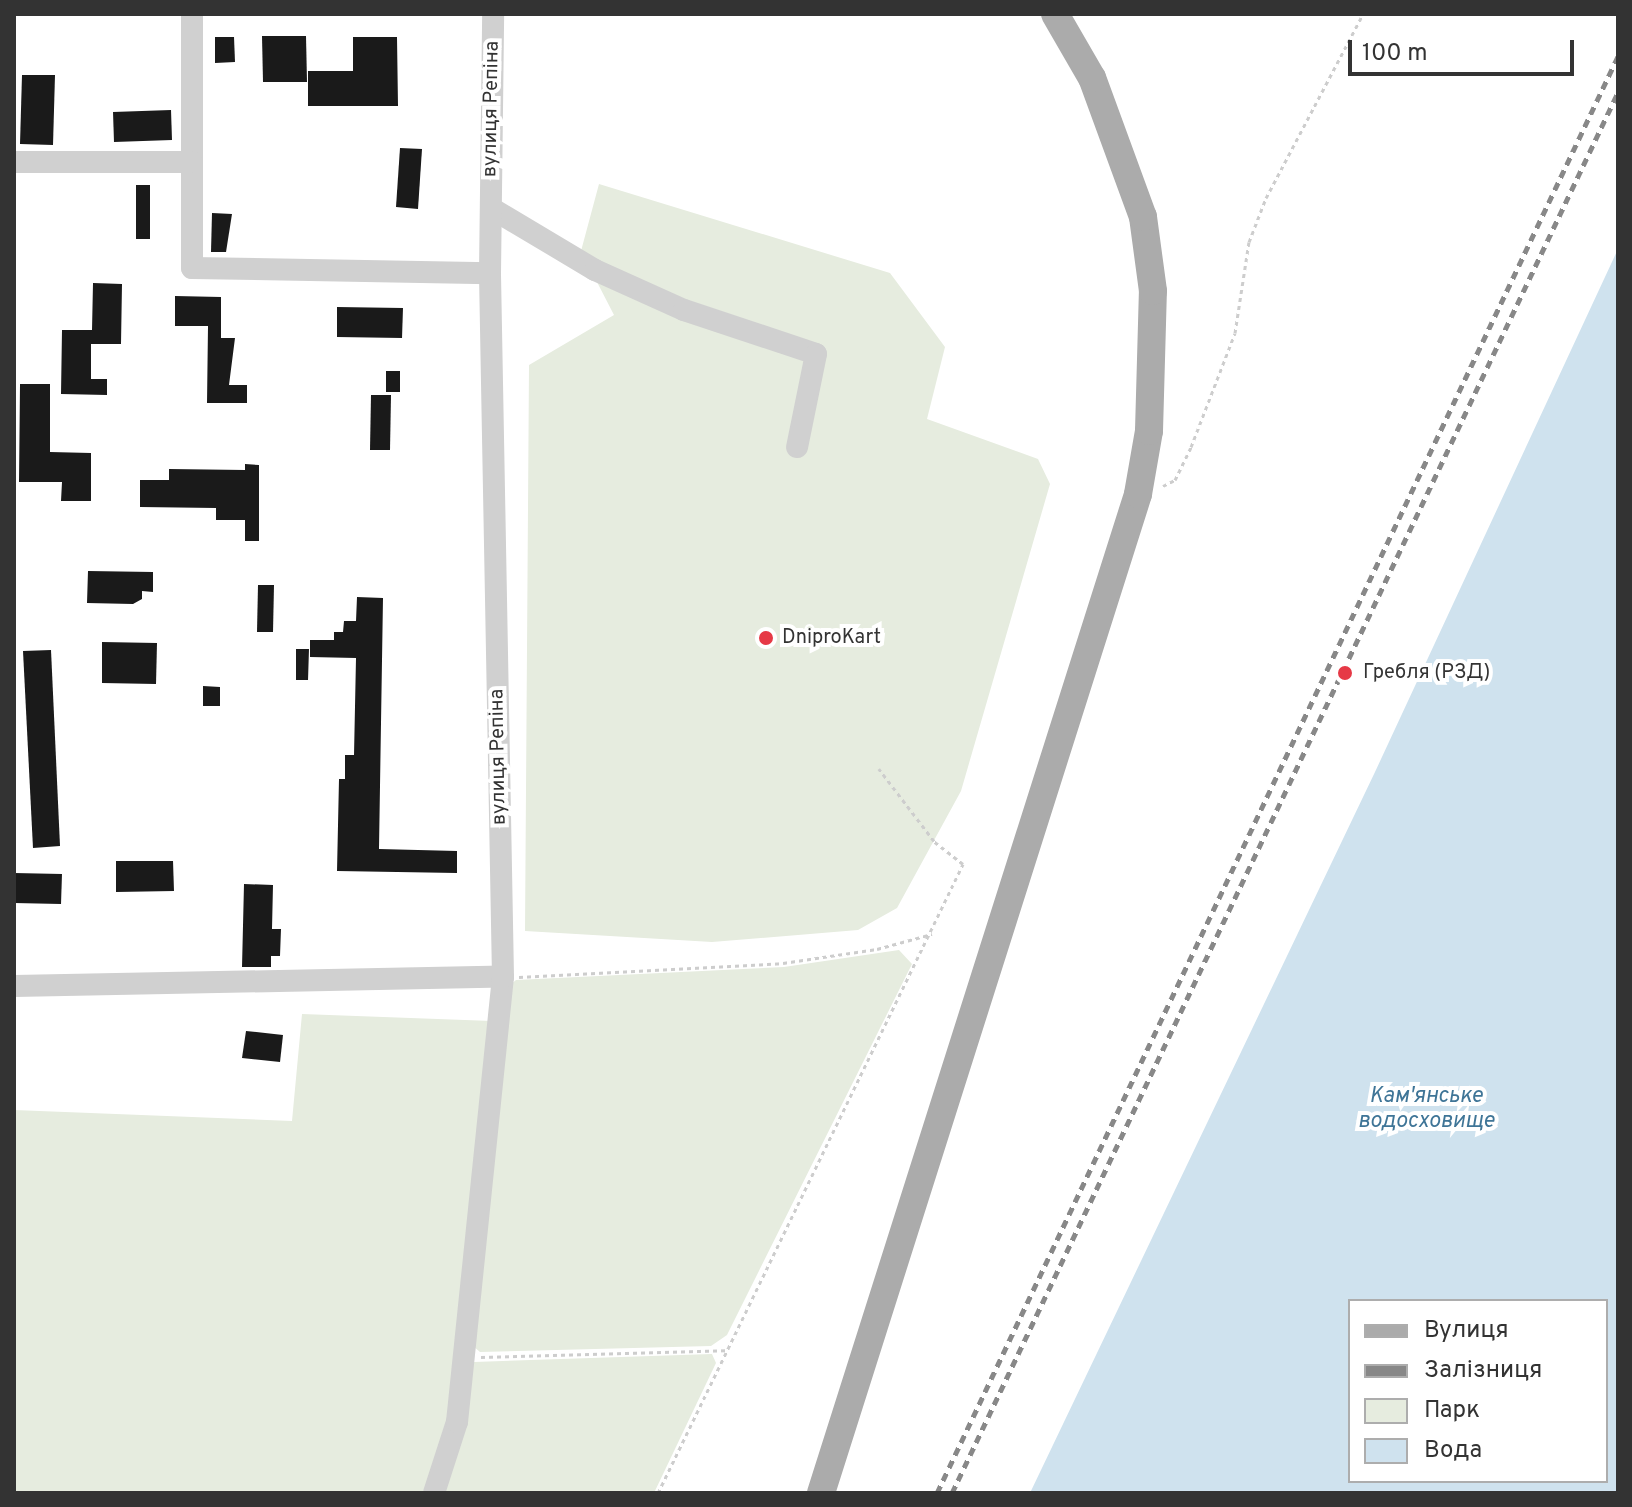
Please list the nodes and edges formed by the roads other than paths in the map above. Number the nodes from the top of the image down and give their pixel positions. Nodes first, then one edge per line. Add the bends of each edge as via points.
1 (192, 14) edge
2 (493, 14) edge
3 (1055, 14) edge
4 (14, 162) edge
5 (191, 162) junction
6 (491, 208) junction
7 (490, 273) junction
8 (797, 447) dead end
9 (503, 977) junction
10 (14, 986) edge
11 (434, 1493) edge
12 (821, 1493) edge

1 - 5 street
2 - 6 street, вулиця Репіна
3 - 12 main road via 1092,78 1143,217 1153,291 1153,372 1138,494
4 - 5 street
5 - 7 street via 192,268
6 - 7 street, вулиця Репіна
6 - 8 street via 595,270 684,310 816,354
7 - 9 street, вулиця Репіна
9 - 10 street
9 - 11 street, вулиця Репіна via 457,1422

